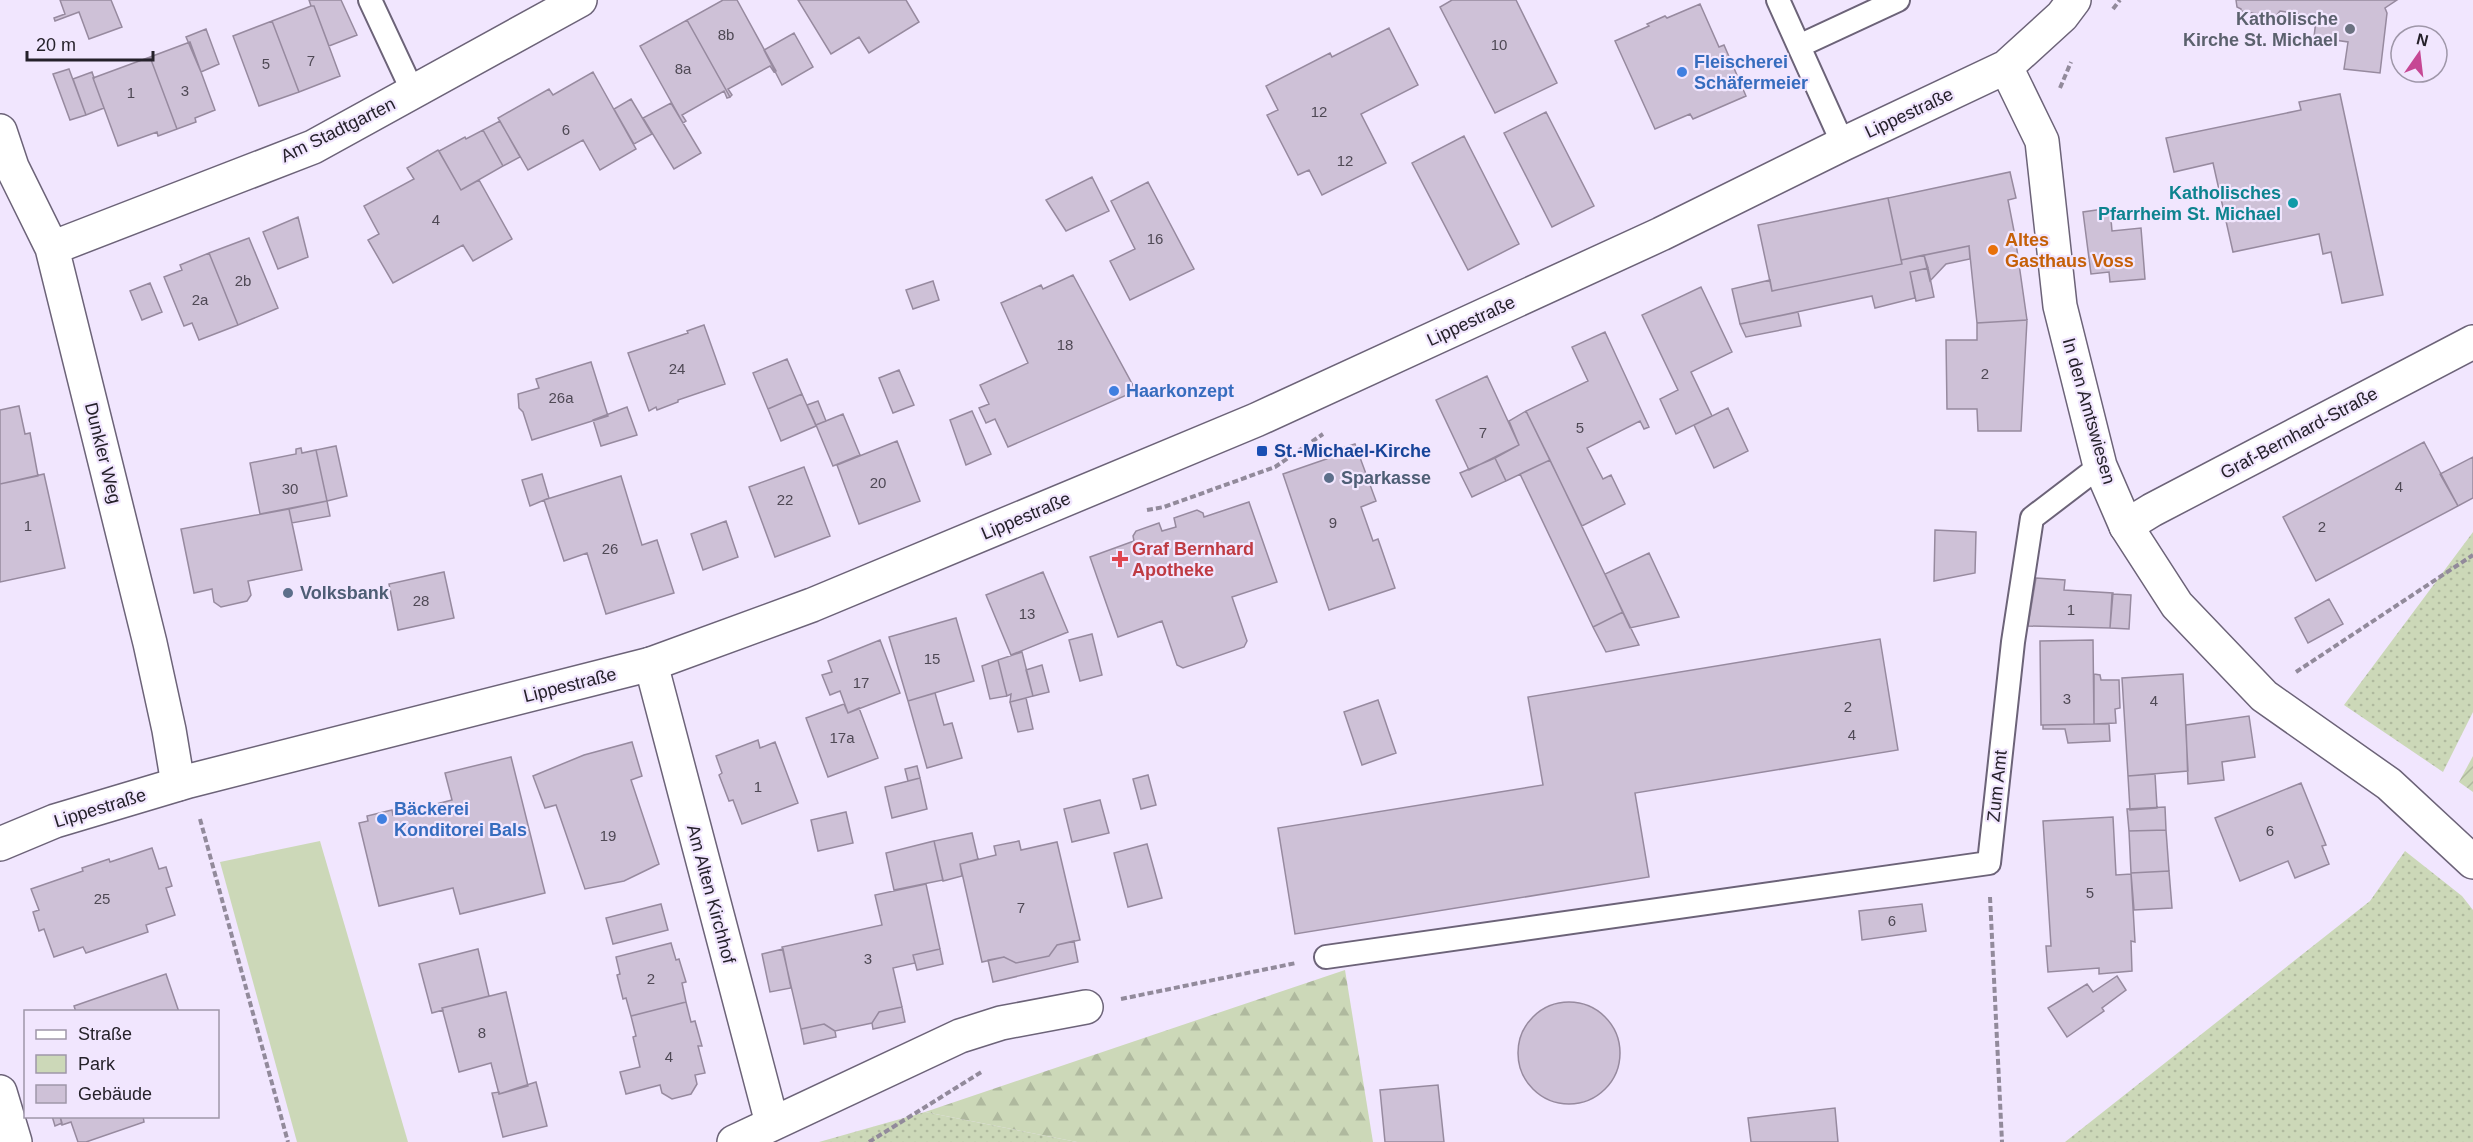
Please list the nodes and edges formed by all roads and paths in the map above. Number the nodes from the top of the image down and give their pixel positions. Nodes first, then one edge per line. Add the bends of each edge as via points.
1 (370, 0) edge
2 (580, 0) edge
3 (1778, 0) edge
4 (1898, 0) edge
5 (2074, 0) edge
6 (2120, 0) edge
7 (2106, 16) dead end
8 (1799, 46) junction
9 (2073, 57) dead end
10 (2006, 67) junction
11 (2060, 91) dead end
12 (413, 92) junction
13 (0, 131) edge
14 (1843, 144) junction
15 (6, 167) edge
16 (52, 248) junction
17 (2473, 342) edge
18 (2100, 466) junction
19 (2126, 526) junction
20 (2473, 555) edge
21 (651, 664) junction
22 (2264, 696) junction
23 (183, 783) junction
24 (0, 844) edge
25 (2473, 862) edge
26 (1989, 863) junction
27 (1326, 957) dead end
28 (1086, 1006) dead end
29 (0, 1092) edge
30 (772, 1123) junction
31 (15, 1142) edge
32 (288, 1142) edge
33 (734, 1142) edge
34 (2002, 1142) edge

1 - 12 lane
2 - 12 street, Am Stadtgarten
3 - 8 lane
4 - 8 lane
5 - 10 street, Lippestraße
6 - 7 path
8 - 14 lane
9 - 11 path
10 - 14 street, Lippestraße
10 - 18 street, In den Amtswiesen via 2042,141 2060,306
12 - 16 street, Am Stadtgarten via 313,147
13 - 15 street, Dunkler Weg
14 - 21 street, Lippestraße via 1661,234 1256,420 812,605
15 - 16 street, Dunkler Weg
16 - 23 street, Dunkler Weg
17 - 19 street, Graf-Bernhard-Straße
18 - 19 street, In den Amtswiesen
18 - 26 lane, Zum Amt via 2032,518 2013,642
19 - 22 street, In den Amtswiesen via 2176,605
20 - 22 path
21 - 23 street, Lippestraße
21 - 30 street, Am Alten Kirchhof
22 - 25 street, In den Amtswiesen via 2389,784
23 - 24 street, Lippestraße via 55,821
23 - 32 path
26 - 27 lane
26 - 34 path
28 - 30 street via 1001,1023 960,1036
29 - 31 street
30 - 33 street

